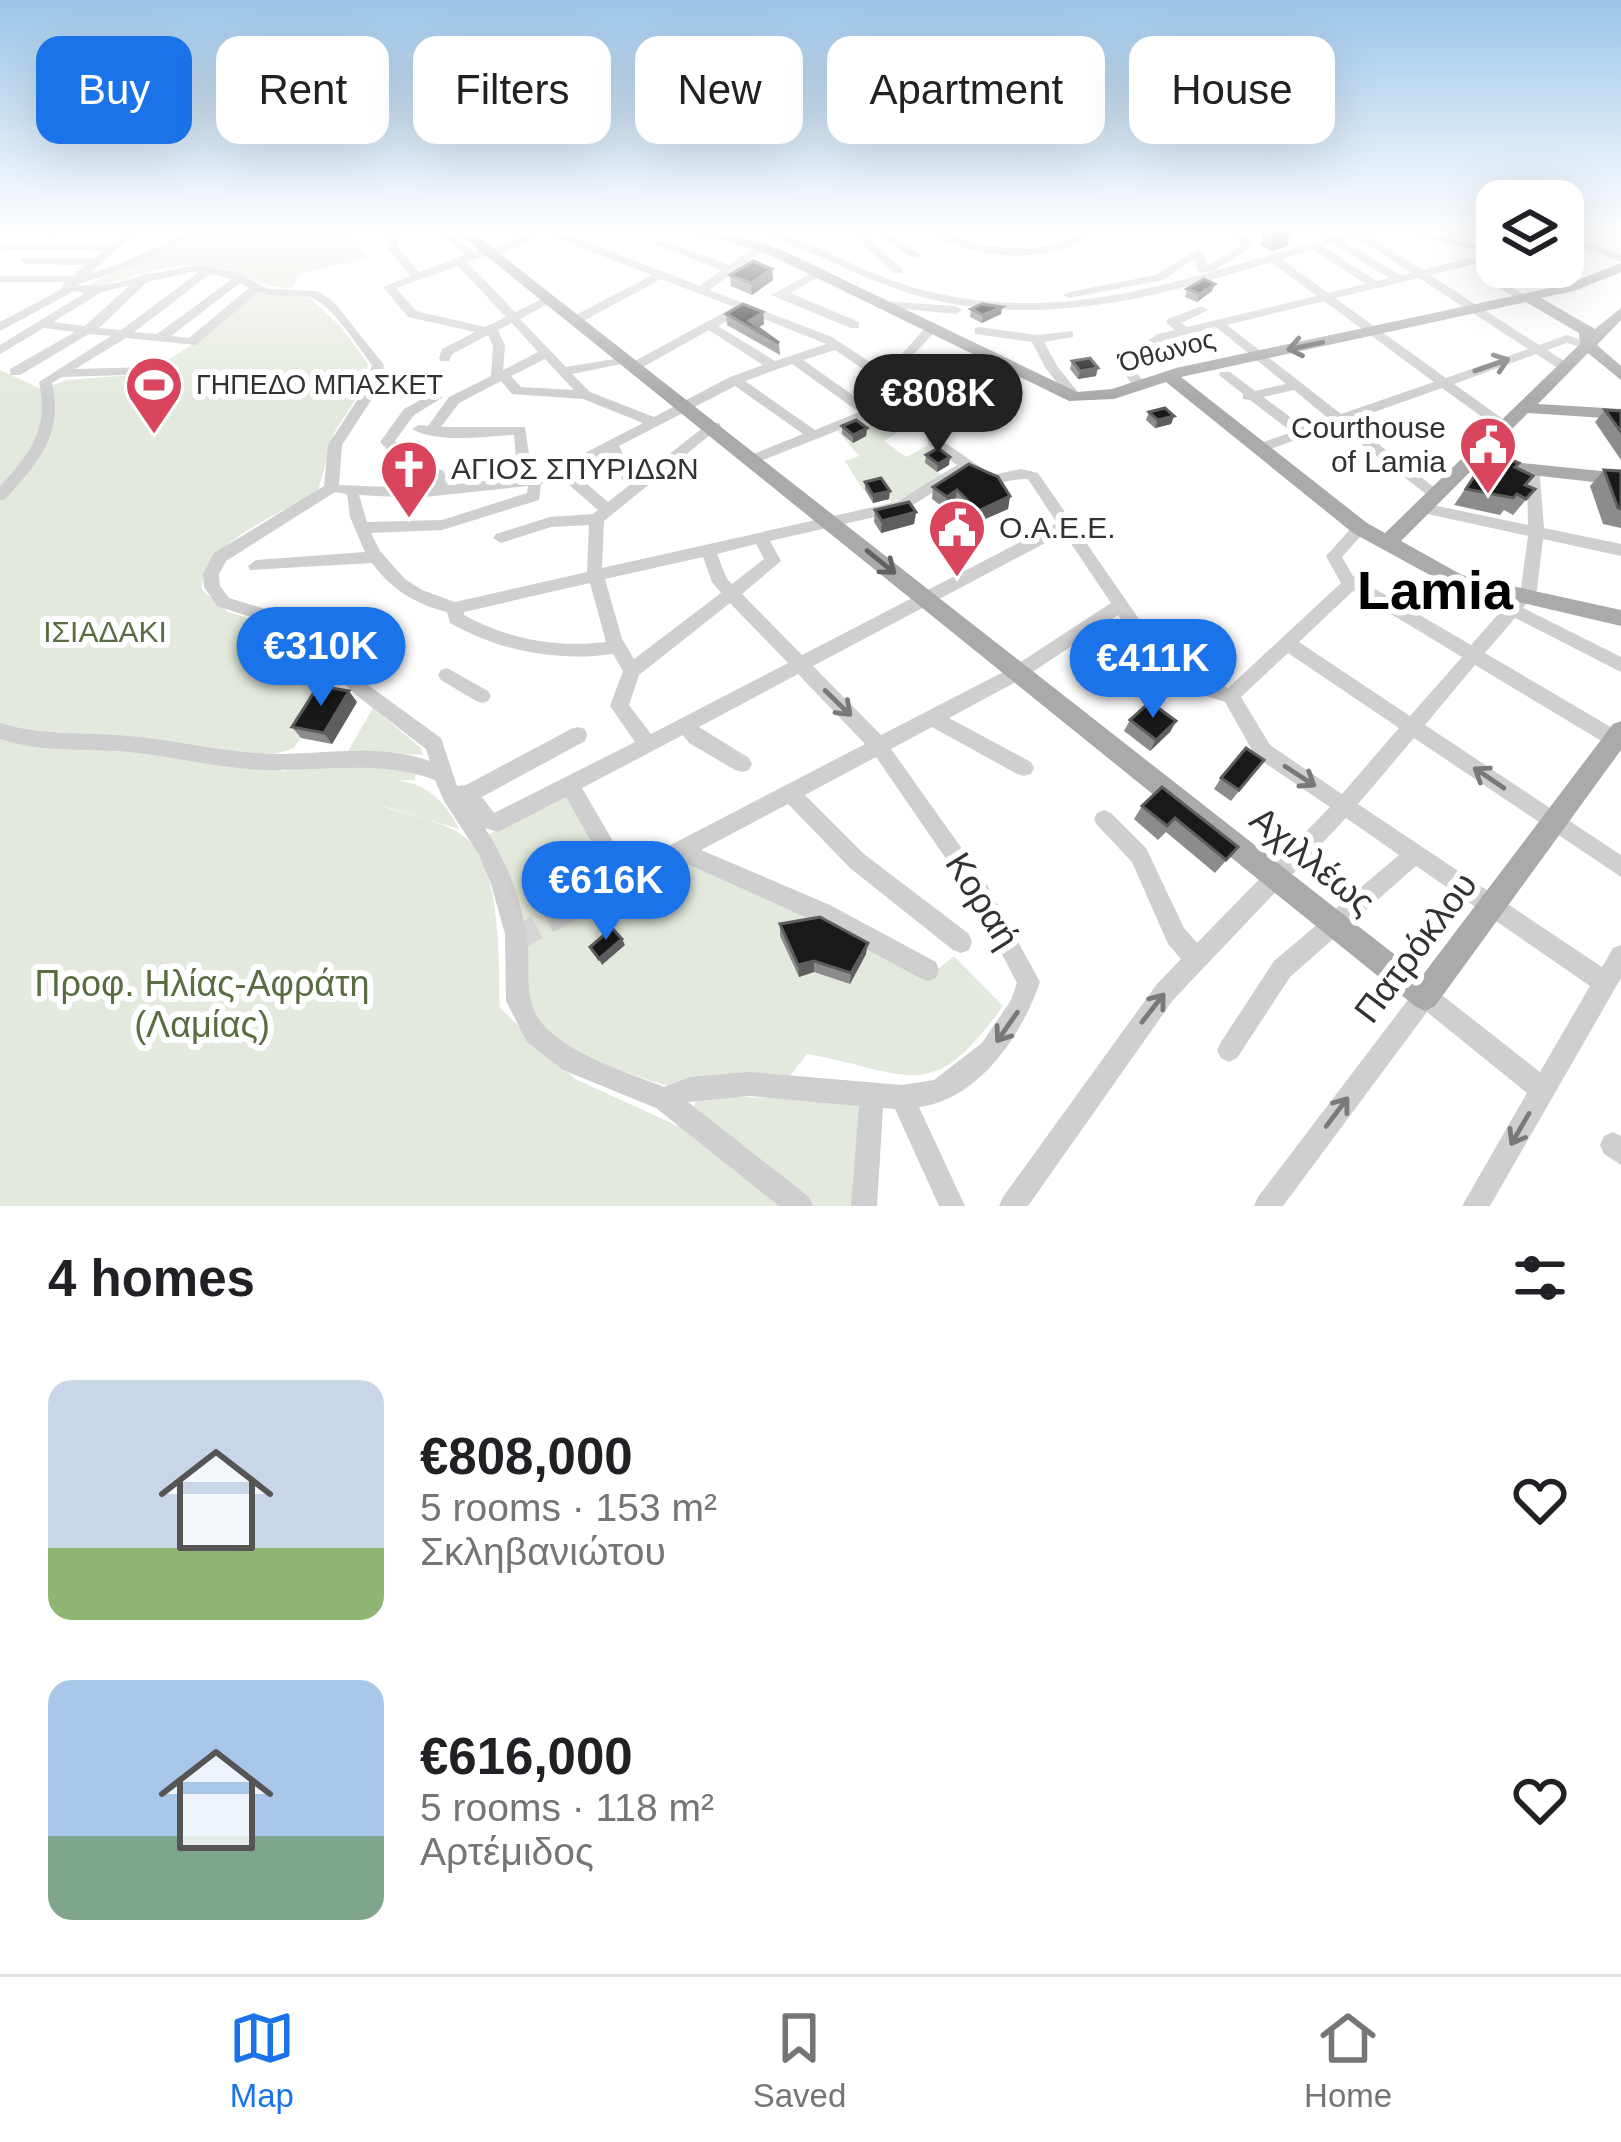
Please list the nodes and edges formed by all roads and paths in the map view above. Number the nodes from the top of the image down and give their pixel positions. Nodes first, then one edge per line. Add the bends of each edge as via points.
1 (74, 285) edge
2 (78, 285) joint
3 (139, 285) edge
4 (188, 285) edge
5 (231, 285) edge
6 (252, 285) edge
7 (394, 285) edge
8 (493, 285) edge
9 (525, 285) edge
10 (642, 285) edge
11 (693, 285) edge
12 (708, 285) edge
13 (793, 285) edge
14 (842, 285) edge
15 (900, 285) edge
16 (1121, 285) edge
17 (1173, 285) edge
18 (1182, 285) edge
19 (1186, 285) edge
20 (1310, 285) edge
21 (1375, 285) edge
22 (1439, 285) edge
23 (256, 288) junction
24 (1178, 288) junction
25 (1507, 288) edge
26 (1569, 288) edge
27 (703, 289) junction
28 (0, 291) edge
29 (780, 292) junction
30 (929, 295) junction
31 (1069, 295) dead end
32 (1251, 295) dead end
33 (1327, 297) junction
34 (1526, 298) junction
35 (548, 300) junction
36 (882, 306) junction
37 (752, 307) junction
38 (943, 309) junction
39 (1475, 309) junction
40 (1202, 310) dead end
41 (1275, 310) junction
42 (1620, 316) edge
43 (509, 317) junction
44 (574, 321) junction
45 (1219, 324) junction
46 (46, 325) junction
47 (855, 325) junction
48 (0, 326) edge
49 (709, 326) junction
50 (931, 329) junction
51 (87, 330) junction
52 (485, 330) junction
53 (1373, 331) junction
54 (1185, 332) junction
55 (524, 333) junction
56 (124, 334) junction
57 (998, 334) junction
58 (1069, 334) dead end
59 (1591, 337) junction
60 (159, 339) junction
61 (1037, 339) junction
62 (499, 340) junction
63 (832, 343) junction
64 (0, 350) edge
65 (1538, 350) junction
66 (543, 355) junction
67 (1259, 356) junction
68 (445, 358) dead end
69 (793, 359) junction
70 (991, 359) junction
71 (630, 362) junction
72 (772, 365) junction
73 (1565, 367) junction
74 (7, 369) edge
75 (149, 371) dead end
76 (561, 372) junction
77 (60, 373) junction
78 (1168, 375) junction
79 (1225, 375) dead end
80 (1621, 375) edge
81 (500, 378) junction
82 (735, 380) junction
83 (1138, 382) junction
84 (1442, 382) junction
85 (46, 384) junction
86 (100, 386) dead end
87 (1297, 386) junction
88 (437, 395) dead end
89 (585, 395) junction
90 (1248, 396) junction
91 (1075, 397) junction
92 (915, 398) junction
93 (687, 404) junction
94 (1524, 408) junction
95 (869, 413) junction
96 (1621, 414) edge
97 (1339, 420) junction
98 (652, 422) junction
99 (715, 426) junction
100 (1505, 427) junction
101 (1303, 433) junction
102 (813, 435) junction
103 (611, 444) junction
104 (1263, 447) junction
105 (1485, 447) junction
106 (756, 458) junction
107 (1468, 463) junction
108 (967, 465) junction
109 (1510, 466) junction
110 (1534, 469) junction
111 (560, 471) junction
112 (628, 478) dead end
113 (1621, 479) edge
114 (331, 488) junction
115 (533, 489) junction
116 (441, 491) junction
117 (0, 495) edge
118 (353, 497) dead end
119 (1429, 502) junction
120 (602, 515) junction
121 (831, 523) junction
122 (1067, 525) junction
123 (362, 528) junction
124 (1360, 528) junction
125 (1536, 532) junction
126 (501, 538) dead end
127 (761, 539) junction
128 (1387, 544) junction
129 (1621, 550) edge
130 (709, 553) junction
131 (373, 557) junction
132 (256, 566) dead end
133 (598, 579) junction
134 (1352, 583) junction
135 (729, 591) junction
136 (928, 600) junction
137 (1518, 602) junction
138 (1121, 605) junction
139 (450, 608) junction
140 (1621, 618) edge
141 (1287, 643) junction
142 (617, 647) junction
143 (1474, 655) junction
144 (799, 665) junction
145 (1621, 665) edge
146 (632, 670) junction
147 (1019, 672) junction
148 (447, 675) dead end
149 (482, 696) dead end
150 (1231, 696) junction
151 (933, 718) junction
152 (686, 724) junction
153 (1413, 727) junction
154 (0, 730) edge
155 (578, 735) dead end
156 (1619, 738) edge
157 (648, 744) junction
158 (878, 745) junction
159 (742, 764) dead end
160 (1024, 768) dead end
161 (570, 785) junction
162 (452, 788) junction
163 (790, 793) junction
164 (1345, 805) junction
165 (1104, 819) dead end
166 (1554, 822) junction
167 (679, 850) junction
168 (1416, 853) junction
169 (1621, 867) edge
170 (1276, 877) junction
171 (1492, 905) junction
172 (1334, 923) junction
173 (961, 942) dead end
174 (1621, 956) edge
175 (1196, 959) junction
176 (928, 970) dead end
177 (1605, 983) junction
178 (1425, 996) junction
179 (1229, 1050) dead end
180 (1543, 1090) junction
181 (872, 1094) junction
182 (902, 1096) junction
183 (664, 1099) junction
184 (952, 1205) edge
185 (800, 1206) edge
186 (864, 1206) edge
187 (1012, 1206) edge
188 (1267, 1206) edge
189 (1475, 1206) edge

1 - 28 street
2 - 46 street
2 - 48 street
3 - 51 street
4 - 56 street
5 - 60 street
6 - 23 street
7 - 52 street via 412,314
8 - 43 street
9 - 35 main road, Αχιλλέως
10 - 44 street
11 - 27 street
12 - 27 street
13 - 29 street
14 - 36 main road
15 - 30 street
16 - 31 street
17 - 24 street
18 - 24 street
19 - 24 street
20 - 33 street
21 - 33 street
22 - 39 street
23 - 60 street via 192,342
23 - 114 street via 317,294 377,361 374,383 335,445
24 - 30 street via 1070,309
25 - 34 street
26 - 34 main road, Όθωνος
27 - 37 street
29 - 37 street
29 - 47 street
30 - 38 street via 962,307
32 - 41 street
33 - 41 street
33 - 53 street
34 - 39 main road, Όθωνος
34 - 59 main road
35 - 43 street
35 - 44 main road, Αχιλλέως
36 - 38 street
36 - 47 street
36 - 50 main road
37 - 49 street
37 - 63 street
38 - 57 street
39 - 53 main road, Όθωνος
39 - 65 street
40 - 54 street via 1172,322
41 - 45 street
42 - 59 main road
43 - 52 street
43 - 55 street
44 - 71 main road, Αχιλλέως
45 - 54 street
45 - 67 street
46 - 51 street
46 - 64 street
47 - 63 street
49 - 71 street
49 - 72 street
50 - 70 main road
50 - 92 street via 905,357 945,382
51 - 56 street
51 - 74 street
52 - 62 street
52 - 68 street
53 -> 67 main road, Όθωνος
53 - 84 street
54 - 83 street via 1139,346 1119,363
55 - 62 street
55 - 66 street
56 - 60 street
56 - 77 street
57 - 61 street
57 - 70 street
58 - 61 street
59 - 65 street
59 - 73 main road
59 - 80 main road
61 - 91 street
62 - 81 street
63 - 69 street
63 - 92 street
65 - 73 street
84 -> 65 street
66 - 76 street
66 - 81 street
67 - 78 main road, Όθωνος
67 - 87 street
69 - 72 street
69 - 95 street
70 - 91 main road
71 - 76 street
71 - 93 main road, Αχιλλέως
72 - 82 street
73 - 94 main road
74 - 85 street
75 - 77 street
76 - 89 street
77 - 85 street
78 - 83 main road, Όθωνος
78 - 104 main road
79 - 90 street
81 - 89 street via 527,394
81 - 115 street via 454,400 425,429 522,433
82 - 93 street
82 - 102 street
83 - 91 main road, Όθωνος via 1114,394
84 - 97 street
84 - 100 street
85 - 86 street
85 - 117 street via 43,446
87 - 90 street
87 - 97 street
88 - 116 street via 409,412 387,442 407,462 439,474
89 - 98 street
90 - 101 street
92 - 95 street
92 - 108 street via 946,424 932,439
93 - 98 street
93 - 99 main road, Αχιλλέως
94 - 96 main road
94 - 100 main road
95 - 102 street
97 - 101 street
97 - 119 street
98 - 103 street
99 - 106 main road, Αχιλλέως
99 - 120 street
100 - 105 main road
101 - 104 street
102 - 106 street
103 - 111 street
103 - 112 street
104 - 124 main road
105 - 107 main road
105 - 109 main road
106 - 121 main road, Αχιλλέως
107 - 109 main road
107 - 119 main road
108 - 121 street via 900,506
108 - 122 street via 994,481 1021,473 1037,479
109 - 110 main road
110 - 113 main road
110 - 125 street
111 - 115 street
111 - 120 street
114 - 116 street
114 - 162 street via 224,554 212,567 212,586 226,604 302,629 362,690 434,744
115 - 116 street
115 - 123 street via 442,525
118 - 123 street
119 - 125 street
119 - 128 main road
120 - 126 street
120 - 133 street
121 - 127 street
121 -> 136 main road, Αχιλλέως
122 - 136 street
122 - 138 street
123 - 131 street
124 - 128 main road
124 - 134 street via 1334,556
125 - 129 street
125 - 137 street via 1532,584
127 - 130 street
127 - 135 street via 772,561
128 - 137 main road
130 - 133 street
130 - 135 street, Κοραή
131 - 132 street via 309,555
131 - 139 street via 384,573
133 - 139 street
133 - 142 street
134 - 141 street
134 - 143 street
135 - 144 street, Κοραή
135 - 146 street
136 - 144 street
136 - 147 main road, Αχιλλέως
137 - 140 main road
137 - 143 street
137 - 145 street
138 - 147 street
138 - 150 street via 1168,672
139 - 142 street via 472,628 525,643
141 - 150 street
141 - 153 street
142 - 146 street
143 - 153 street
143 - 156 street
144 - 152 street
144 -> 158 street, Κοραή
146 - 157 street via 620,706
147 - 151 street
147 - 170 main road, Αχιλλέως
148 - 149 street
150 -> 164 street via 1259,748
151 - 158 street
151 - 160 street
152 - 157 street
152 - 159 street
153 - 164 street
166 -> 153 street
154 - 162 street via 47,742 270,762 376,757 412,762
155 - 162 street
156 - 166 main road, Πατρόκλου
157 - 161 street
158 - 163 street
158 -> 182 street, Κοραή via 978,888 1029,982 1021,1007 969,1072 939,1092
161 - 162 street via 495,824
161 - 167 street via 624,880
162 - 183 street via 502,884 524,1022 558,1055
163 - 167 street
163 - 173 street via 856,861
164 - 168 street
164 - 170 street
165 - 175 street via 1139,855 1178,939
166 - 169 street
166 - 171 main road, Πατρόκλου
167 - 176 street
168 - 171 street
168 - 172 street
170 - 172 main road, Αχιλλέως
170 - 175 street
171 - 177 street
171 - 178 main road, Πατρόκλου
172 - 178 main road, Αχιλλέως
172 - 179 street via 1282,969
174 - 177 street
187 -> 175 street via 1114,1058
177 - 180 street
178 - 180 street, Αχιλλέως
188 -> 178 street, Πατρόκλου
180 -> 189 street
181 - 182 street, Κοραή
181 - 183 street, Κοραή via 748,1084
181 - 186 street
182 - 184 street
183 - 185 street

